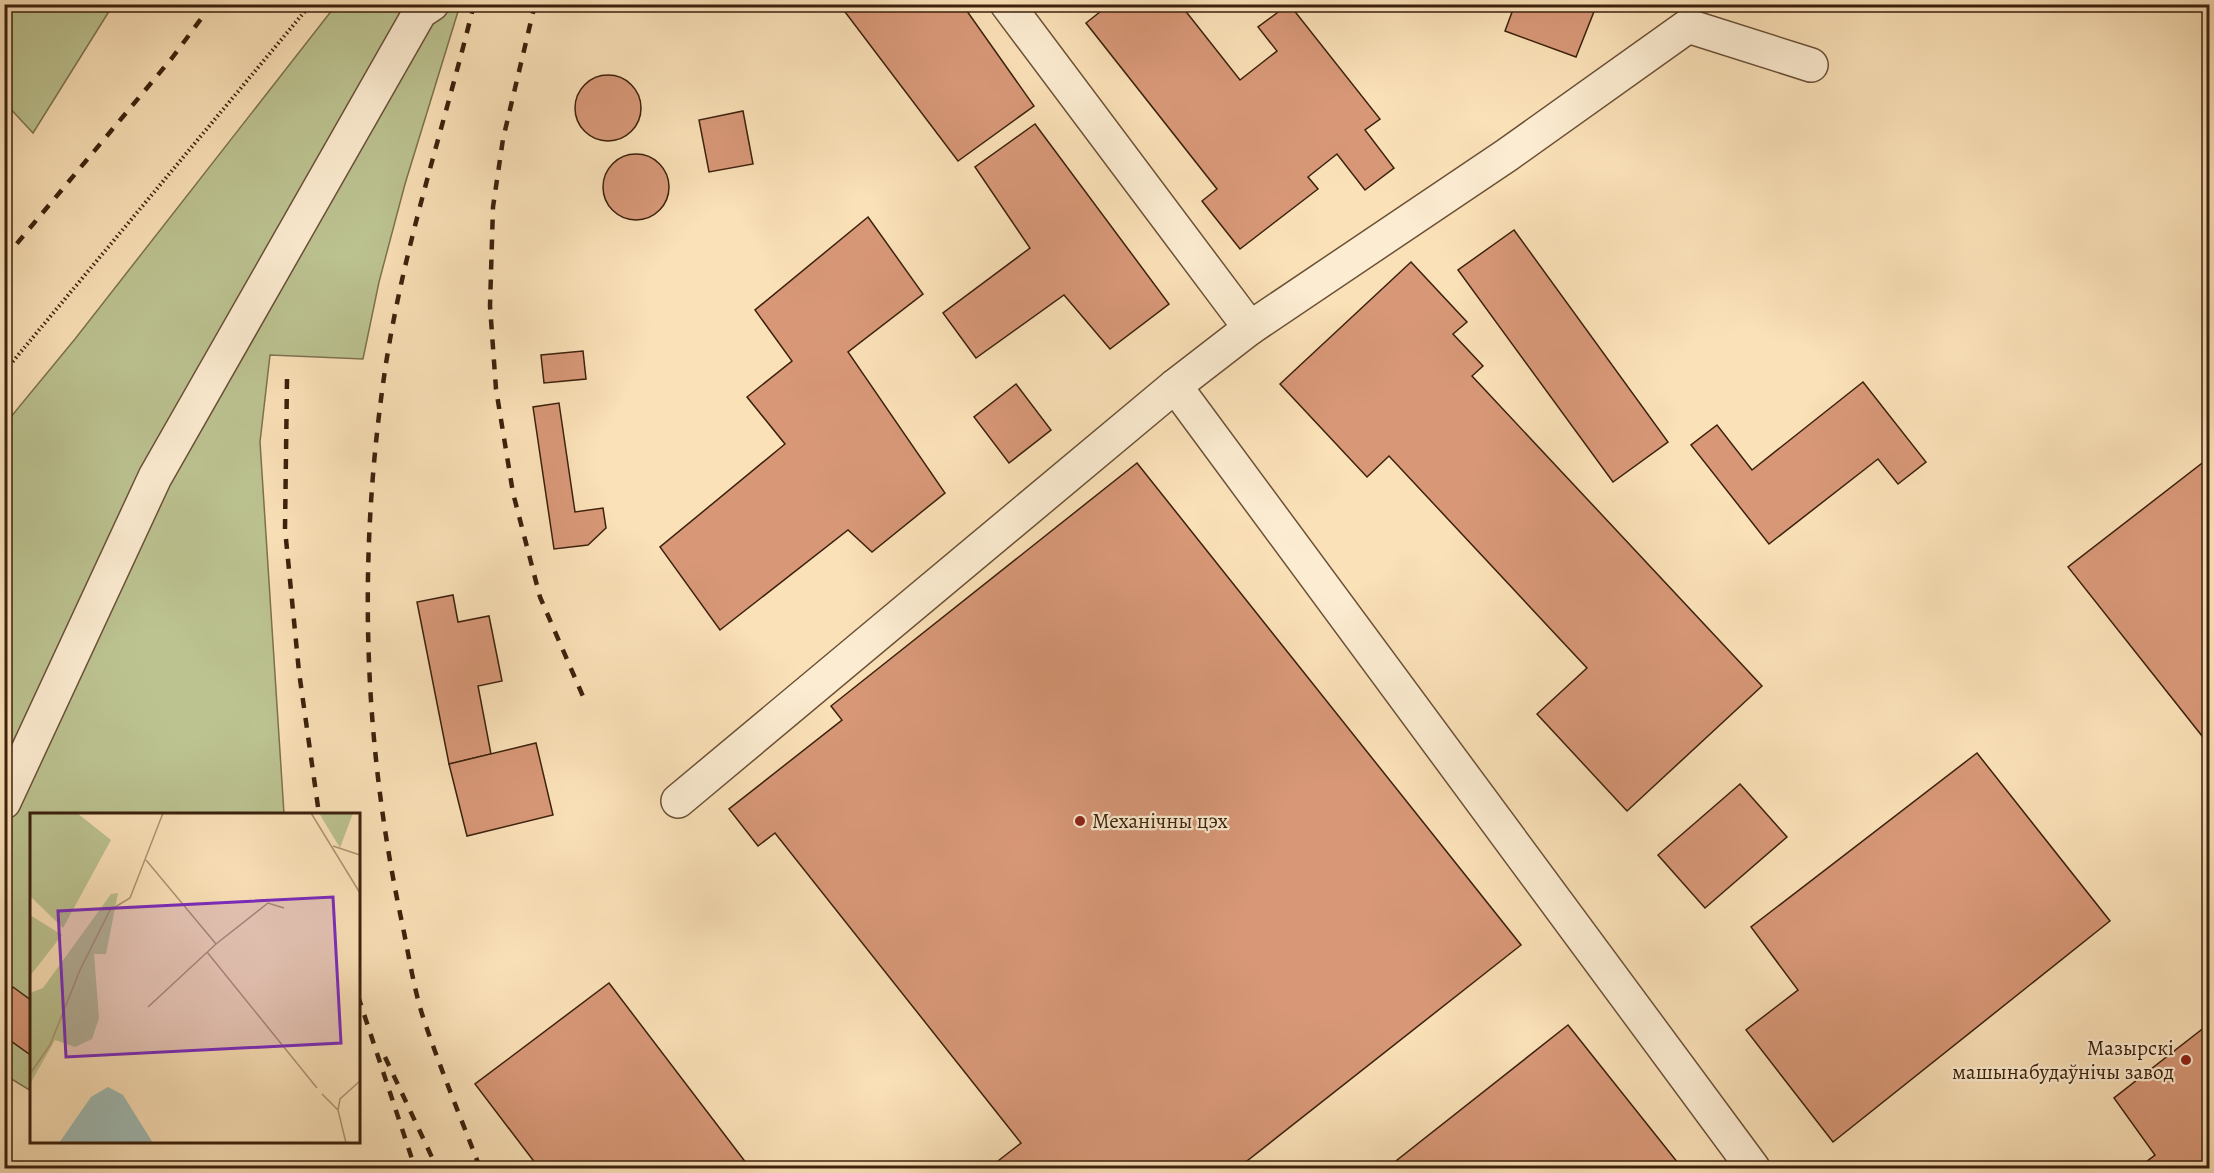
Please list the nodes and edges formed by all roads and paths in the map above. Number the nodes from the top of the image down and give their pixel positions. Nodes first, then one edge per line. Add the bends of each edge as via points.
1 (311, 4) edge
2 (432, 4) edge
3 (1007, 4) edge
4 (1811, 65) dead end
5 (1250, 328) junction
6 (4, 372) edge
7 (1175, 386) junction
8 (678, 801) dead end
9 (4, 802) edge
10 (1754, 1168) edge

1 - 6 path
2 - 9 lane via 420,12 155,477
3 - 5 lane
4 - 5 lane via 1688,26 1507,155
5 - 7 lane
7 - 8 lane
7 - 10 lane

